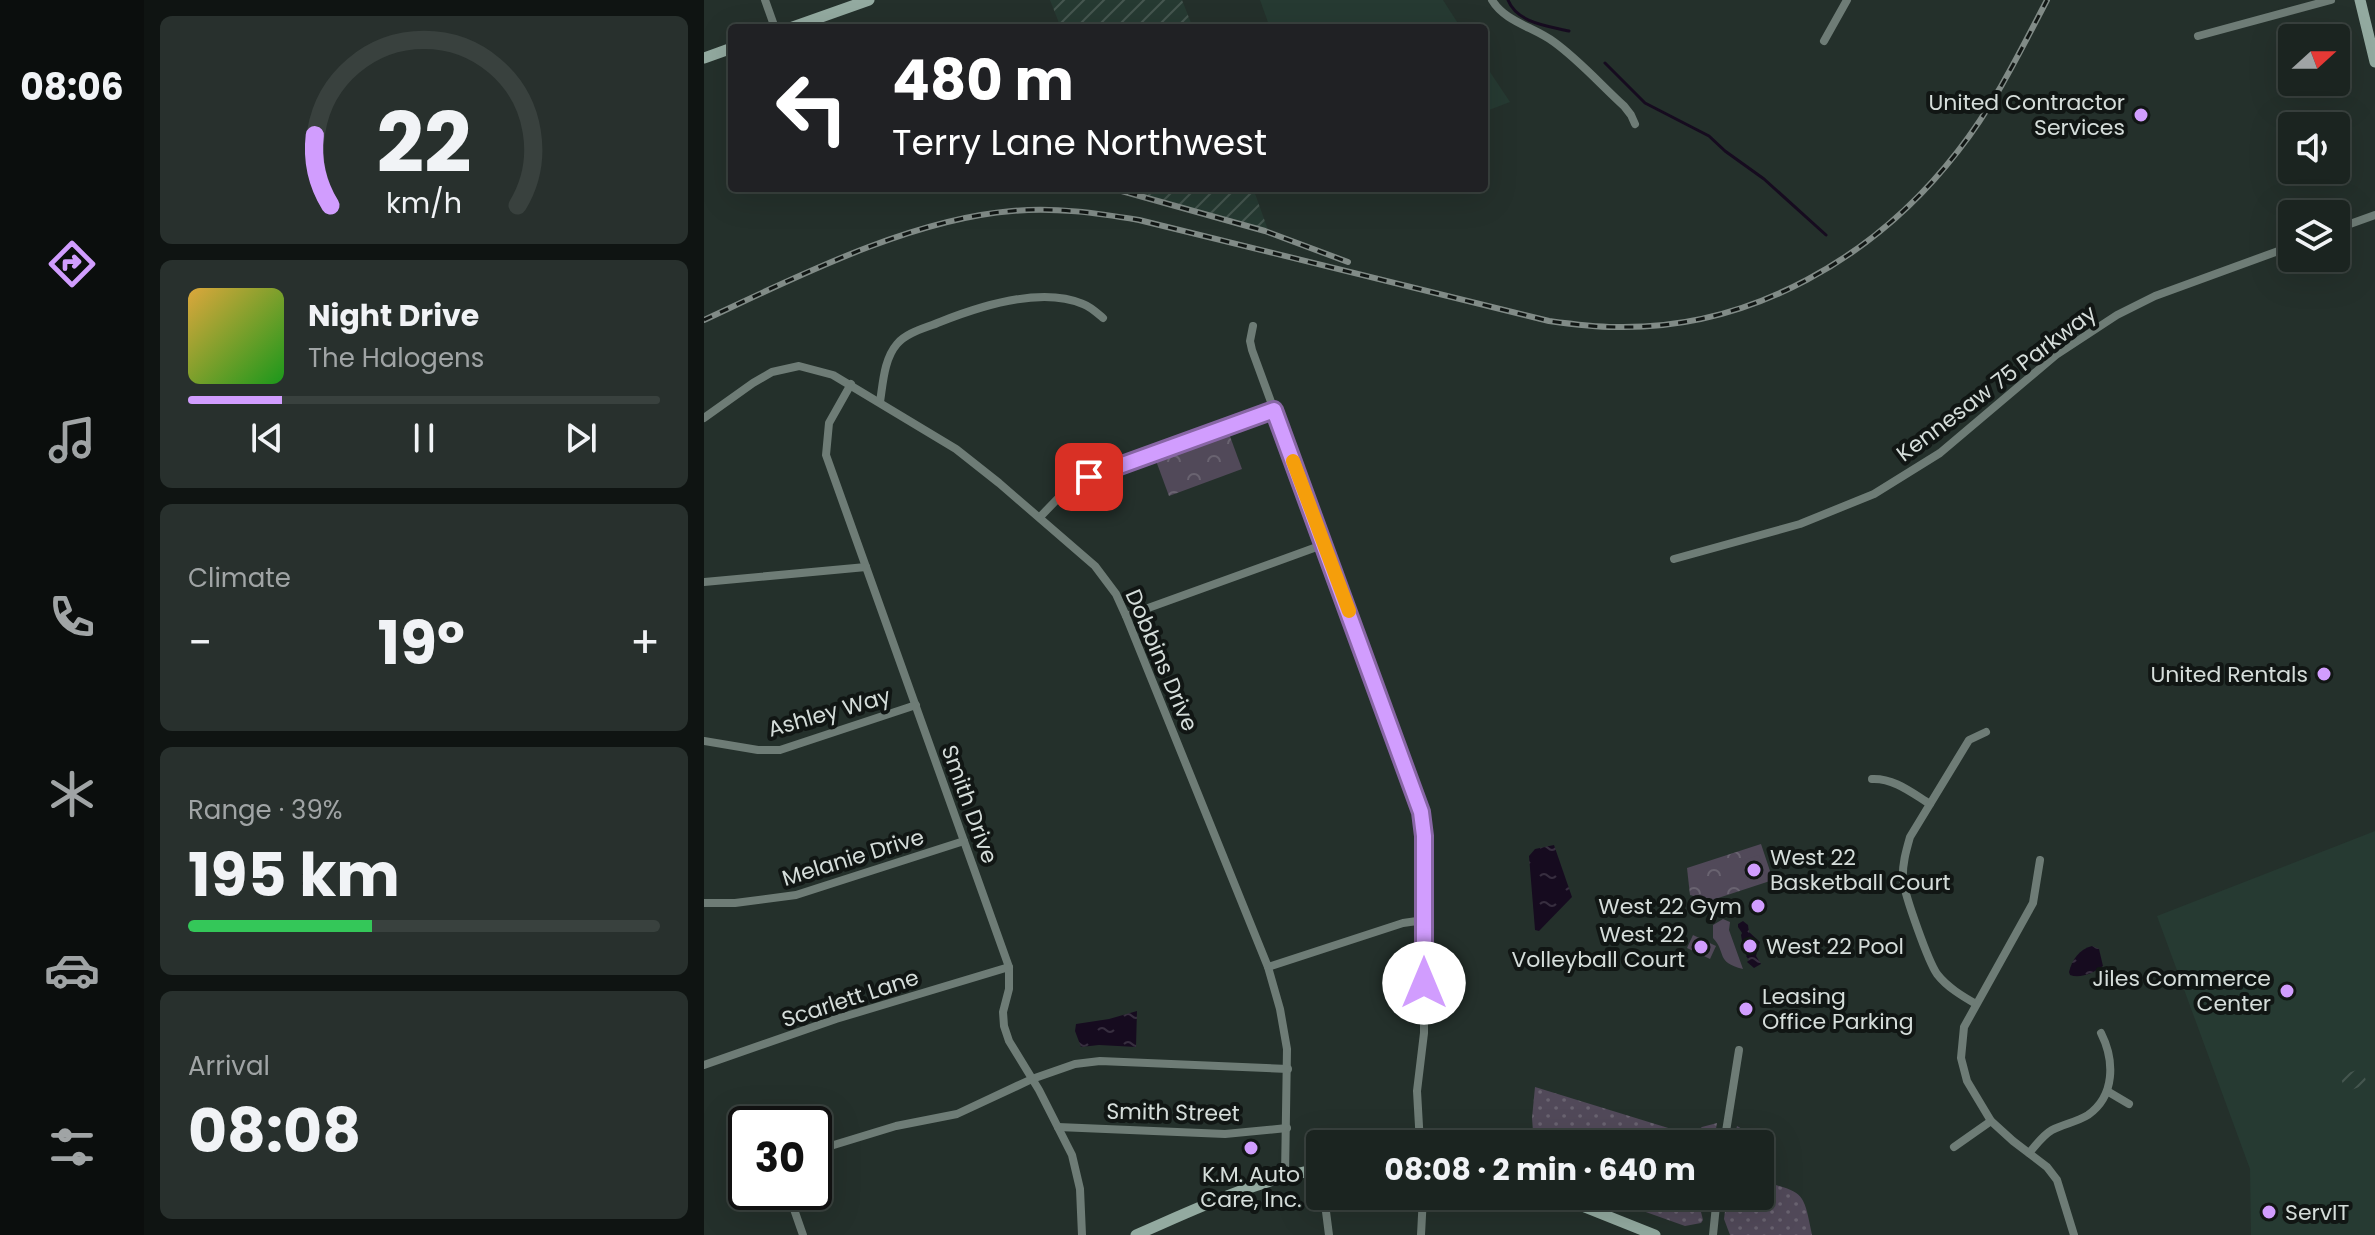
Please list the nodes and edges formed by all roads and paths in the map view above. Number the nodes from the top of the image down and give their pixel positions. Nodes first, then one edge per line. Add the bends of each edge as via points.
1 (765, 0) edge
2 (869, 0) edge
3 (1492, 0) edge
4 (1847, 0) edge
5 (2331, 0) edge
6 (2360, 0) edge
7 (774, 24) edge
8 (801, 24) edge
9 (2198, 36) dead end
10 (1824, 41) dead end
11 (728, 49) edge
12 (704, 58) edge
13 (2375, 62) edge
14 (1635, 124) dead end
15 (2375, 215) edge
16 (2350, 224) edge
17 (2278, 251) edge
18 (1103, 318) dead end
19 (1253, 326) dead end
20 (851, 384) junction
21 (880, 402) junction
22 (1274, 410) junction
23 (704, 418) edge
24 (1040, 517) junction
25 (1325, 544) junction
26 (1674, 559) dead end
27 (866, 567) junction
28 (704, 582) edge
29 (1126, 616) junction
30 (916, 705) junction
31 (1986, 732) dead end
32 (704, 741) edge
33 (1872, 779) dead end
34 (1930, 804) junction
35 (964, 841) junction
36 (2040, 860) dead end
37 (704, 903) edge
38 (1424, 920) junction
39 (1009, 967) junction
40 (1268, 967) junction
41 (1976, 1004) junction
42 (2101, 1033) dead end
43 (1739, 1050) dead end
44 (704, 1065) edge
45 (1288, 1069) junction
46 (1032, 1079) junction
47 (2107, 1091) junction
48 (2129, 1104) dead end
49 (1991, 1121) junction
50 (1058, 1127) junction
51 (1287, 1128) junction
52 (1419, 1130) edge
53 (1726, 1130) edge
54 (832, 1146) edge
55 (1954, 1147) dead end
56 (2029, 1153) junction
57 (1306, 1172) edge
58 (1285, 1176) junction
59 (794, 1210) edge
60 (1326, 1210) edge
61 (1422, 1210) edge
62 (1592, 1210) edge
63 (1716, 1210) edge
64 (803, 1235) edge
65 (1082, 1235) edge
66 (1136, 1235) edge
67 (1329, 1235) edge
68 (1421, 1235) edge
69 (1655, 1235) edge
70 (1713, 1235) edge
71 (2074, 1235) edge

1 - 7 street
2 - 8 main road
3 - 14 street via 1506,16 1557,44 1624,106
4 - 10 street
5 - 9 street
6 - 13 main road
11 - 12 main road
15 - 16 street
17 - 26 street, Kennesaw 75 Parkway via 2117,315 2056,355 1940,453 1874,494 1800,524
18 - 21 street via 1082,303 1044,298 969,311 904,337 895,346
19 - 22 street via 1252,350
20 - 21 street, Dobbins Drive
20 - 23 street, Dobbins Drive via 812,369 785,368 753,383
20 - 27 street, Smith Drive via 829,423 826,455
21 - 24 street, Dobbins Drive via 956,449
22 - 24 street via 1089,477 1068,488
22 - 25 street
24 - 29 street, Dobbins Drive via 1095,566
25 - 29 street
25 - 38 street via 1421,812
27 - 28 street
27 - 30 street, Smith Drive
29 - 40 street, Dobbins Drive
30 - 32 street, Ashley Way via 780,750
30 - 35 street, Smith Drive
31 - 34 street via 1969,740
33 - 34 street via 1895,783
34 - 41 street via 1910,837 1905,888 1937,974
35 - 37 street, Melanie Drive via 796,895
35 - 39 street, Smith Drive
36 - 41 street via 2033,903
38 - 40 street
38 - 52 street
39 - 44 street, Scarlett Lane
39 - 46 street, Smith Drive via 1004,1026
40 - 45 street, Dobbins Drive
41 - 49 street via 1964,1027 1961,1058 1967,1081
42 - 47 street via 2110,1056
43 - 53 street
45 - 46 street via 1100,1061
45 - 51 street, Dobbins Drive
46 - 50 street, Smith Drive
46 - 54 street via 957,1114
47 - 48 street
47 - 56 street via 2088,1115 2051,1131
49 - 55 street
49 - 56 street
50 - 51 street, Smith Street via 1225,1134
50 - 65 street, Smith Drive via 1077,1169
51 - 58 street, Dobbins Drive
56 - 71 street via 2057,1180
57 - 58 main road
58 - 66 main road
59 - 64 street
60 - 67 street
61 - 68 street
62 - 69 main road
63 - 70 street

